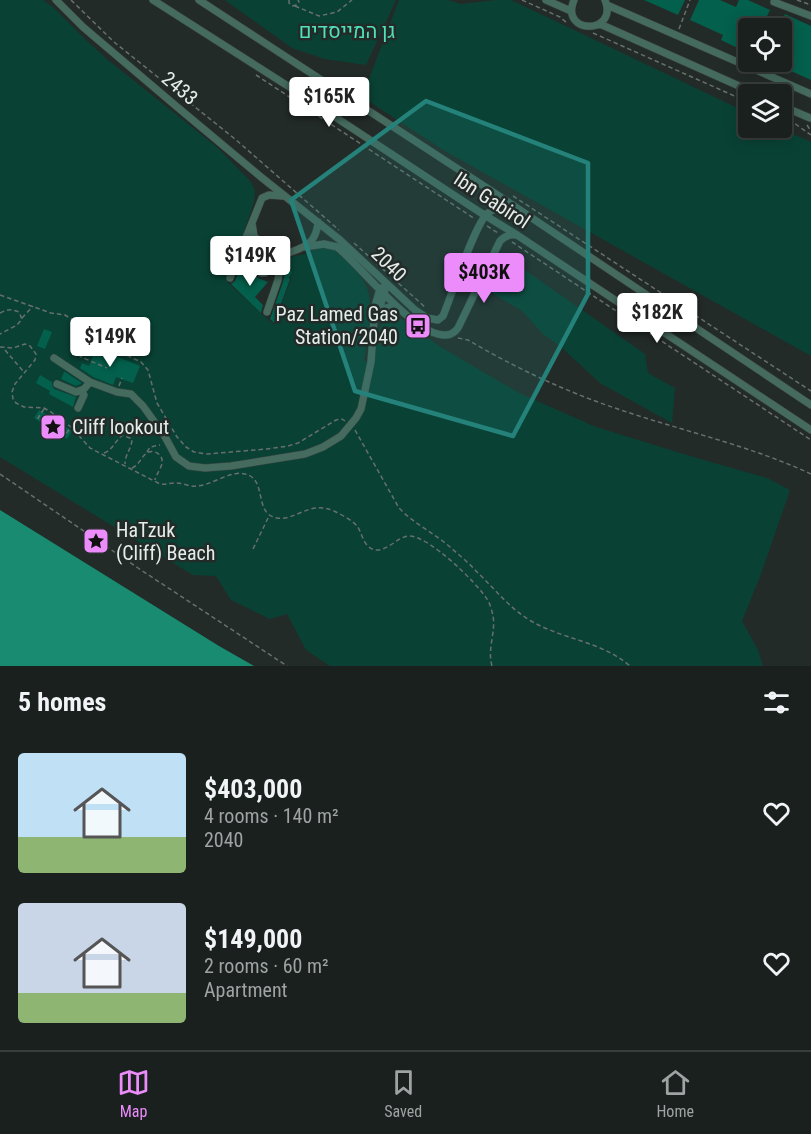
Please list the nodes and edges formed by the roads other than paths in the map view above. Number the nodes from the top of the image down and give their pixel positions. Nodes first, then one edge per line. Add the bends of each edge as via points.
1 (56, 0) edge
2 (153, 0) edge
3 (199, 0) edge
4 (546, 0) edge
5 (574, 0) edge
6 (774, 2) dead end
7 (606, 3) edge
8 (571, 11) junction
9 (811, 16) edge
10 (600, 24) junction
11 (738, 86) edge
12 (811, 94) edge
13 (792, 110) edge
14 (811, 110) edge
15 (811, 119) edge
16 (287, 198) junction
17 (518, 210) junction
18 (485, 215) junction
19 (252, 220) junction
20 (318, 222) junction
21 (518, 235) junction
22 (243, 245) junction
23 (304, 247) junction
24 (283, 254) junction
25 (230, 278) dead end
26 (384, 289) junction
27 (399, 309) junction
28 (267, 312) dead end
29 (377, 317) junction
30 (374, 327) junction
31 (54, 358) dead end
32 (90, 382) junction
33 (57, 384) dead end
34 (81, 391) junction
35 (811, 405) edge
36 (78, 408) dead end
37 (811, 430) edge

1 - 16 street, 2433
2 - 18 street, Ibn Gabirol
3 - 17 street, Ibn Gabirol
4 - 8 street
5 - 8 street
6 - 9 street
7 - 10 street via 606,16
7 - 12 street
8 - 10 street via 582,26
10 - 11 street
13 - 15 street
14 - 15 street
16 - 19 street via 277,194 265,196
16 - 20 street, 2040
17 - 18 street via 496,209
17 - 35 street, Ibn Gabirol
18 - 21 street, Ibn Gabirol
18 - 26 street, 2040 via 438,320 421,315
19 - 22 street
19 - 24 street via 254,236 273,255
20 - 23 street via 315,235
20 - 26 street, 2040 via 369,267
21 - 27 street, 2040 via 504,237 496,248 462,323 452,334 428,330
21 - 37 street, Ibn Gabirol
22 - 24 street via 263,274
22 - 25 street
23 - 24 street
23 - 26 street, 2040 via 336,247
24 - 28 street
26 - 27 street, 2040
26 - 29 street
26 - 30 street via 375,306
27 - 29 street via 388,307
29 - 30 street
30 - 32 street via 361,410 341,436 305,454 231,466 189,466 176,457 131,394
31 - 32 street
32 - 34 street
33 - 34 street
34 - 36 street via 84,395

